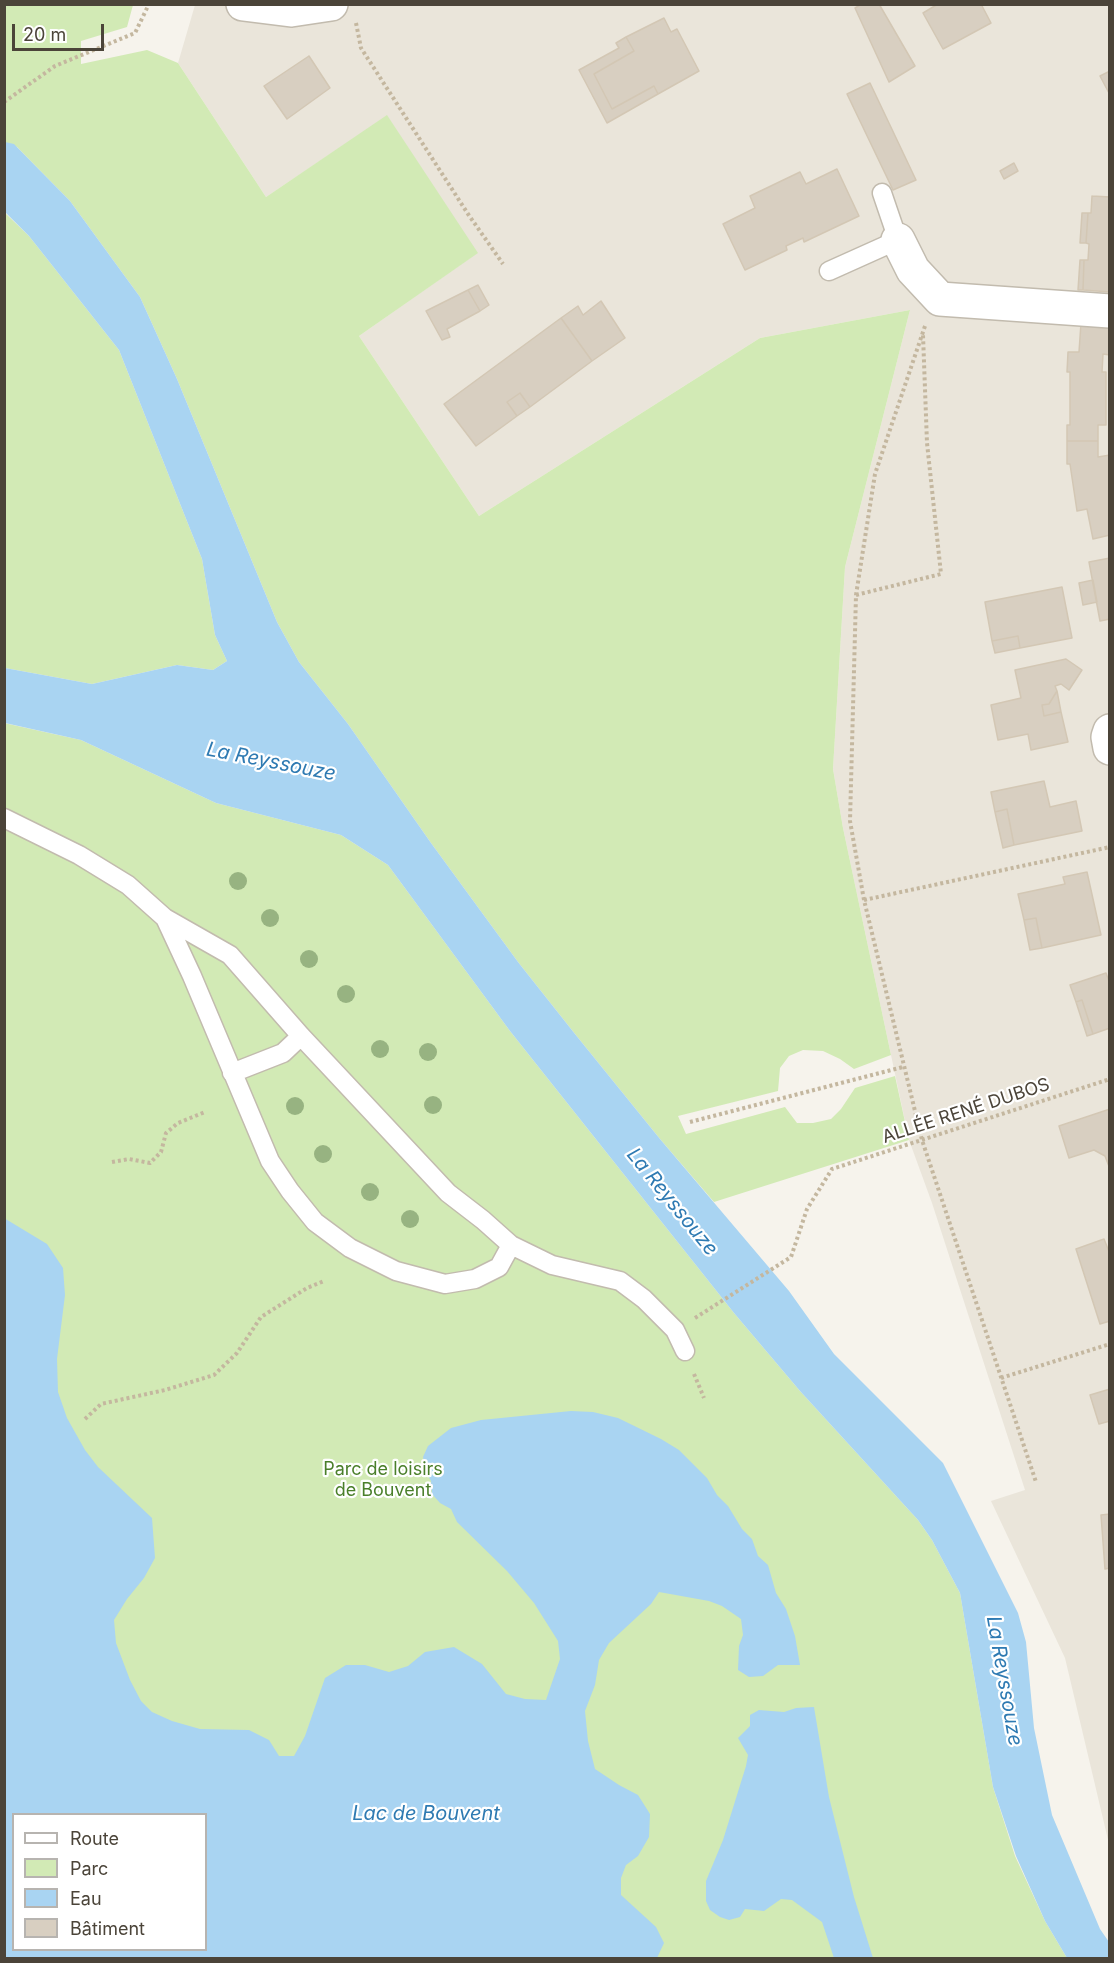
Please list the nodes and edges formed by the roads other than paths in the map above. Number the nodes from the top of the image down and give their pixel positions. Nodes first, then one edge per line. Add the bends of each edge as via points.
1 (243, 4) edge
2 (343, 10) edge
3 (882, 193) dead end
4 (898, 240) junction
5 (829, 271) dead end
6 (1110, 311) edge
7 (1110, 731) edge
8 (1110, 748) edge
9 (4, 818) edge
10 (165, 918) junction
11 (301, 1036) junction
12 (232, 1073) junction
13 (511, 1245) junction
14 (685, 1351) dead end

1 - 2 street via 291,10
3 - 4 lane
4 - 5 lane
4 - 6 street via 913,270 940,299
7 - 8 street
9 - 10 lane via 79,855 128,885
10 - 11 lane via 230,955
10 - 12 lane
11 - 12 lane via 283,1053
11 - 13 lane via 448,1193
12 - 13 lane via 270,1161 290,1191 315,1222 350,1248 396,1271 445,1284 475,1279 499,1267
13 - 14 lane via 552,1265 620,1281 675,1330

